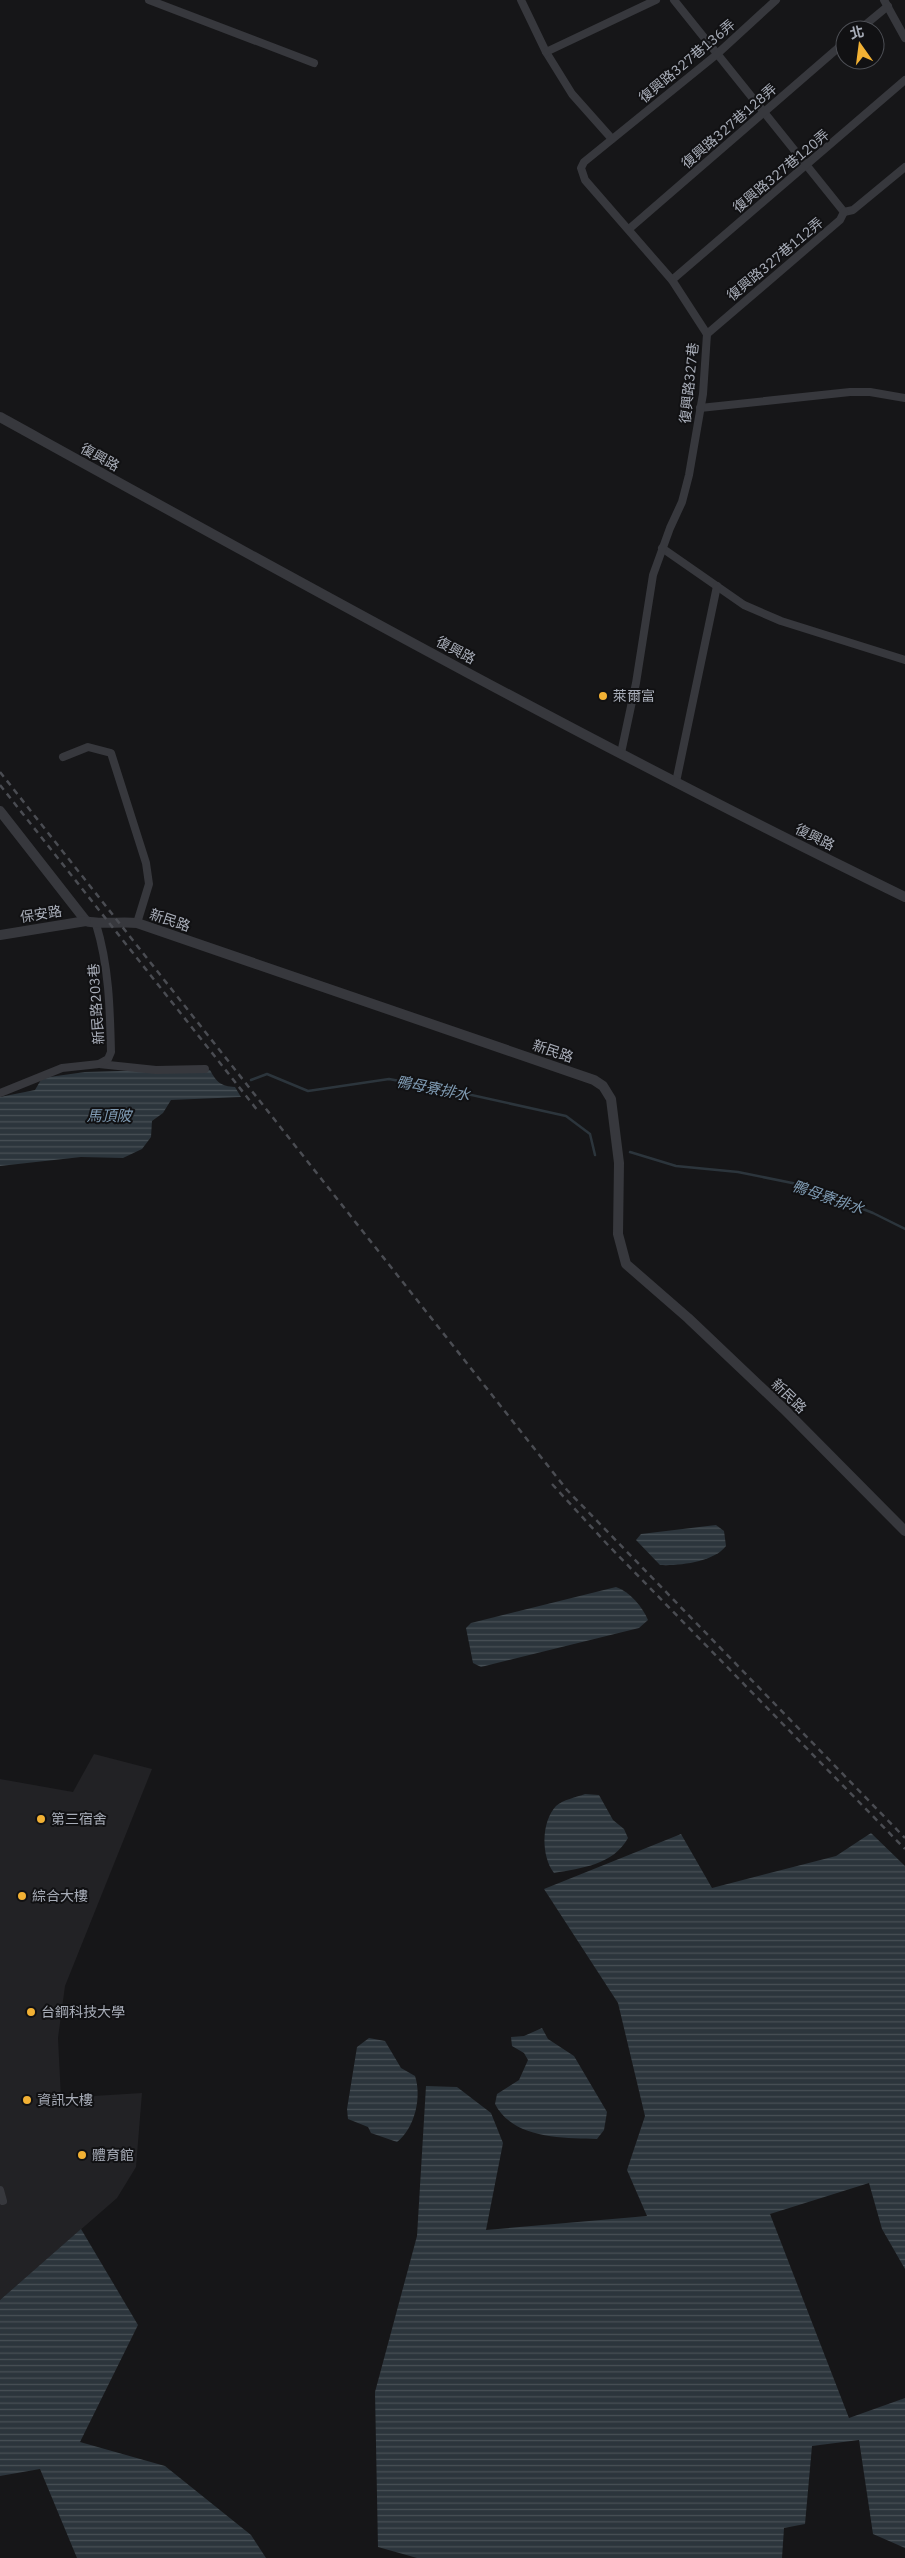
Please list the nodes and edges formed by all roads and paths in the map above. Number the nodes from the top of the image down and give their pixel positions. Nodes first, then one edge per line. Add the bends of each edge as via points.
1 (149, 0) edge
2 (521, 0) edge
3 (656, 0) edge
4 (674, 0) edge
5 (776, 0) edge
6 (886, 3) edge
7 (869, 20) edge
8 (905, 38) edge
9 (835, 51) edge
10 (546, 52) junction
11 (716, 55) junction
12 (314, 63) dead end
13 (905, 80) edge
14 (764, 111) junction
15 (612, 139) junction
16 (806, 165) junction
17 (905, 167) edge
18 (844, 212) junction
19 (630, 229) junction
20 (672, 280) junction
21 (707, 334) junction
22 (905, 398) edge
23 (700, 408) junction
24 (0, 417) edge
25 (662, 548) junction
26 (717, 586) junction
27 (905, 660) edge
28 (621, 753) junction
29 (63, 757) dead end
30 (676, 782) junction
31 (0, 811) edge
32 (905, 897) edge
33 (91, 923) junction
34 (136, 923) junction
35 (0, 934) edge
36 (99, 1064) junction
37 (205, 1068) dead end
38 (0, 1093) edge
39 (905, 1531) edge
40 (0, 2190) edge
41 (3, 2201) dead end

1 - 12 street
2 - 10 street
3 - 10 street
4 - 11 street
5 - 11 street, 復興路327巷136弄
6 - 7 street
6 - 8 street
9 - 14 street, 復興路327巷128弄
10 - 15 street via 572,94
11 - 14 street
11 - 15 street, 復興路327巷136弄
13 - 16 street, 復興路327巷120弄
14 - 16 street
14 - 19 street, 復興路327巷128弄
15 - 19 street, 復興路327巷 via 584,162 582,175
16 - 18 street
16 - 20 street, 復興路327巷120弄
17 - 18 street, 復興路327巷112弄 via 853,210
18 - 21 street, 復興路327巷112弄 via 840,220
19 - 20 street, 復興路327巷
20 - 21 street, 復興路327巷
21 - 23 street, 復興路327巷
22 - 23 street via 850,392
23 - 25 street, 復興路327巷 via 682,502
24 - 28 street, 復興路 via 329,599
25 - 26 street
25 - 28 street, 復興路327巷 via 653,575
26 - 27 street via 744,605 781,621
26 - 30 street
28 - 30 street, 復興路
29 - 34 street via 88,747 110,753 146,862 150,884
30 - 32 street, 復興路
31 - 33 street
33 - 34 street, 新民路
33 - 35 street, 保安路
33 - 36 street, 新民路203巷 via 104,951 110,1003 111,1052 108,1059
34 - 39 street, 新民路 via 594,1080 603,1086 611,1100 619,1162 618,1234 626,1264 784,1409
36 - 37 street via 156,1070
36 - 38 street, 新民路203巷 via 62,1068
40 - 41 street

